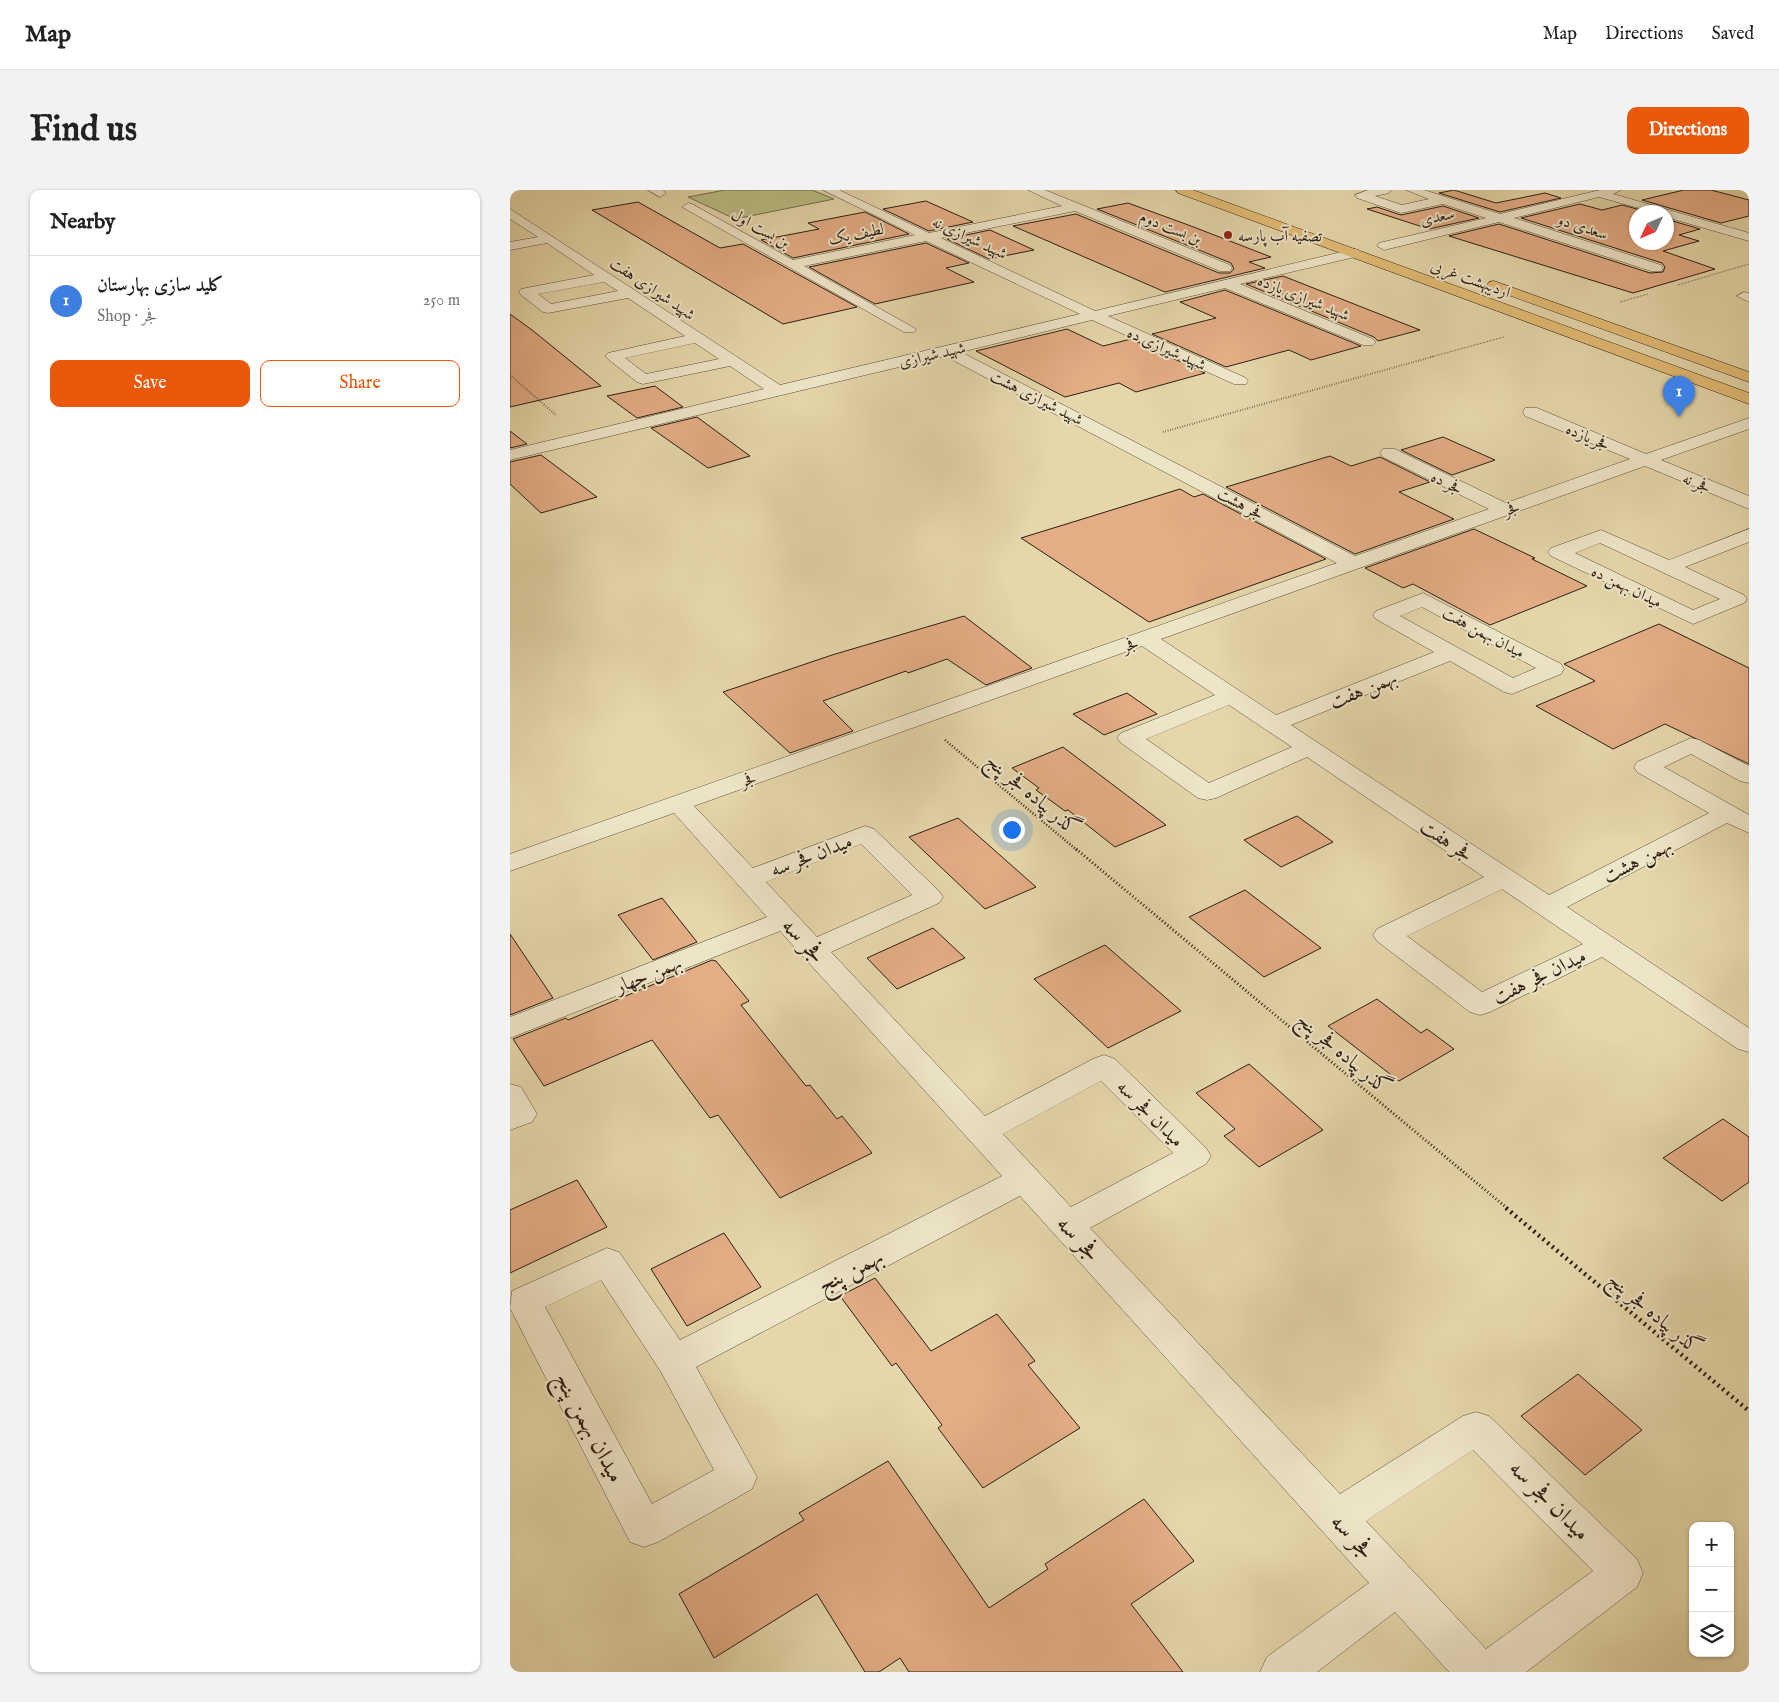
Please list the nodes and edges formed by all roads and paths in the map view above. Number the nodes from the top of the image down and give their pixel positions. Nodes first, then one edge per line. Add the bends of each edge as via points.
1 (830, 190) edge
2 (1034, 190) edge
3 (1182, 190) edge
4 (1384, 190) edge
5 (1616, 190) edge
6 (1421, 191) edge
7 (1600, 194) junction
8 (1444, 200) junction
9 (1638, 205) edge
10 (688, 207) dead end
11 (1076, 207) junction
12 (510, 213) edge
13 (1674, 215) edge
14 (1499, 218) junction
15 (526, 224) junction
16 (510, 226) edge
17 (928, 236) junction
18 (1749, 237) edge
19 (549, 238) junction
20 (1379, 244) joint
21 (510, 246) edge
22 (1354, 254) junction
23 (1411, 255) dead end
24 (792, 264) junction
25 (1225, 268) dead end
26 (1656, 268) dead end
27 (606, 277) junction
28 (1483, 281) dead end
29 (1227, 284) junction
30 (630, 293) junction
31 (1095, 316) junction
32 (1548, 325) junction
33 (909, 329) dead end
34 (697, 338) junction
35 (1368, 342) dead end
36 (948, 351) junction
37 (731, 361) junction
38 (510, 376) edge
39 (1749, 377) edge
40 (1240, 381) dead end
41 (778, 391) junction
42 (1749, 399) edge
43 (1531, 412) dead end
44 (1749, 423) edge
45 (583, 438) junction
46 (1126, 443) junction
47 (1389, 453) dead end
48 (510, 455) edge
49 (1645, 460) junction
50 (1746, 500) edge
51 (1505, 510) junction
52 (1749, 536) edge
53 (1355, 564) junction
54 (1668, 567) junction
55 (1145, 638) junction
56 (1452, 653) junction
57 (1231, 696) junction
58 (920, 718) junction
59 (1274, 724) junction
60 (1309, 748) junction
61 (1749, 776) edge
62 (679, 804) junction
63 (1738, 819) edge
64 (510, 863) edge
65 (1503, 878) junction
66 (749, 879) junction
67 (1547, 907) junction
68 (786, 919) junction
69 (1603, 945) junction
70 (813, 949) junction
71 (510, 1028) edge
72 (1749, 1042) edge
73 (510, 1095) edge
74 (510, 1119) edge
75 (981, 1132) junction
76 (1025, 1179) junction
77 (1067, 1225) junction
78 (674, 1361) junction
79 (1749, 1411) edge
80 (1337, 1518) junction
81 (1399, 1586) junction
82 (1282, 1672) edge
83 (1478, 1672) edge
84 (1490, 1672) edge

1 - 17 street, شهید شیرازی نه
2 - 11 street
3 - 22 main road, اردیبهشت غربی
4 - 8 street via 1361,195 1401,209
5 - 7 street, سعدی
6 - 8 street, سعدی دو
7 - 9 street
7 - 14 street, سعدی
8 - 14 street, سعدی دو
10 - 24 street, بن بست اول
11 - 17 street, لطیف یک
11 - 25 street, بن بست دوم
12 - 15 street, شهید شیرازی هفت
13 - 18 street
14 - 20 street, سعدی
14 - 26 street, سعدی دو
15 - 16 street
15 - 19 street, شهید شیرازی هفت
17 - 24 street, لطیف یک
17 - 31 street, شهید شیرازی نه
19 - 21 street
19 - 27 street, شهید شیرازی هفت
20 - 23 main road, اردیبهشت غربی
22 - 29 street, شهید شیرازی
22 - 32 main road, اردیبهشت غربی
24 - 33 street
27 - 30 street, شهید شیرازی هفت
27 - 30 street via 526,292 548,310
28 - 39 main road, اردیبهشت غربی
29 - 31 street, شهید شیرازی
29 - 35 street, شهید شیرازی یازده
30 - 34 street, شهید شیرازی هفت
31 - 36 street, شهید شیرازی
31 - 40 street, شهید شیرازی ده
32 - 42 main road, اردیبهشت غربی
32 - 46 path
34 - 37 street, شهید شیرازی هفت
34 - 37 street via 613,356 643,379
36 - 41 street, شهید شیرازی
36 - 46 street, شهید شیرازی هشت
37 - 41 street, شهید شیرازی هفت
38 - 45 path
41 - 45 street, شهید شیرازی
43 - 49 street, فجر یازده
44 - 49 street, فجر
45 - 48 street, شهید شیرازی
46 - 53 street, فجر هشت
47 - 51 street, فجر ده
49 - 50 street, فجر نه
49 - 51 street, فجر
51 - 53 street, فجر
52 - 54 street
53 - 55 street, فجر
54 - 54 street, میدان بهمن ده via 1601,536 1558,552 1693,618 1737,599
55 - 57 street, فجر هفت
55 - 58 street, فجر
56 - 56 street, میدان بهمن هفت via 1383,615 1422,599 1553,669 1512,687
56 - 59 street, بهمن هفت
57 - 59 street, فجر هفت
57 - 60 street via 1129,738 1207,794
58 - 62 street, فجر
58 - 79 path, گذر پیاده فجر پنج
59 - 60 street, فجر هفت
60 - 65 street, فجر هفت
61 - 63 street via 1691,745 1646,767
62 - 64 street, فجر
62 - 66 street, فجر سه
63 - 67 street, بهمن هشت
65 - 67 street, فجر هفت
65 - 69 street, میدان فجر هفت via 1387,935 1480,1005
66 - 68 street, فجر سه
66 - 70 street, میدان فجر سه via 865,834 930,898
67 - 69 street, فجر هفت
68 - 70 street, فجر سه
68 - 71 street, بهمن چهار
69 - 72 street, فجر هفت
70 - 75 street, فجر سه
73 - 74 street via 521,1114
75 - 76 street, فجر سه
75 - 77 street, میدان فجر سه via 1104,1066 1195,1156
76 - 77 street, فجر سه
76 - 78 street, بهمن پنج
77 - 80 street, فجر سه
78 - 78 street, میدان بهمن پنج via 607,1262 524,1301 644,1529 738,1477
80 - 81 street, فجر سه
80 - 84 street, میدان فجر سه via 1476,1428 1623,1573
81 - 82 street
81 - 83 street, فجر سه

